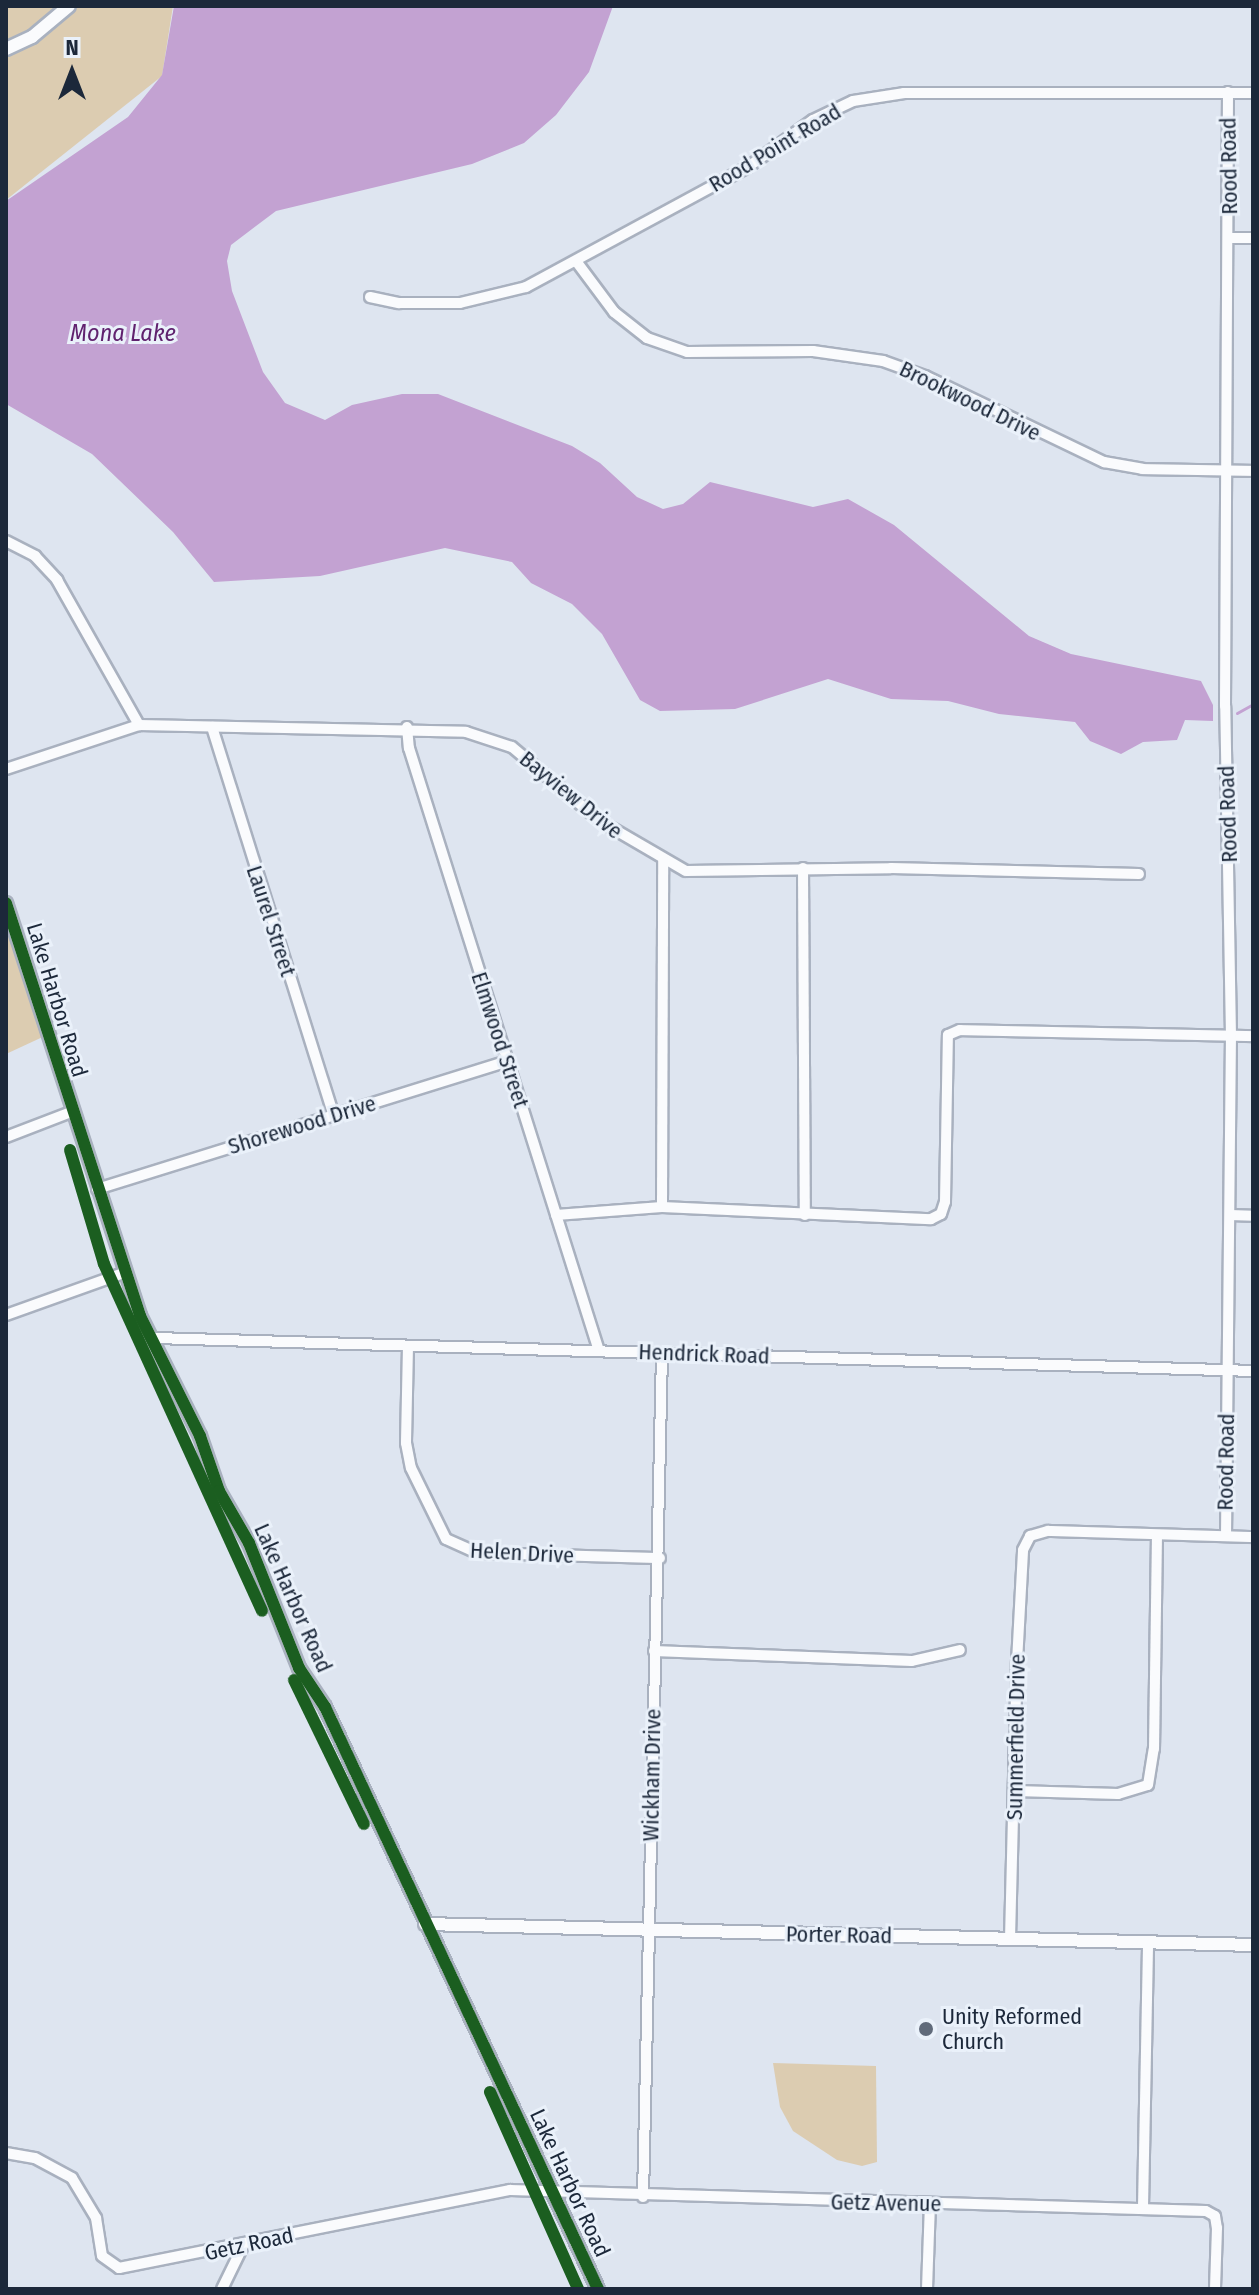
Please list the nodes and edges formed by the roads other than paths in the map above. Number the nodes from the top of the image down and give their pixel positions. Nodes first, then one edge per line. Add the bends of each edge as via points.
1 (69, 6) edge
2 (6, 49) edge
3 (1228, 92) junction
4 (1253, 93) edge
5 (1230, 238) junction
6 (1253, 238) edge
7 (576, 261) junction
8 (370, 297) dead end
9 (1226, 471) junction
10 (1253, 471) edge
11 (6, 541) edge
12 (139, 725) junction
13 (212, 727) junction
14 (407, 727) junction
15 (6, 769) edge
16 (663, 861) junction
17 (803, 868) junction
18 (1139, 874) dead end
19 (6, 903) edge
20 (1231, 1036) junction
21 (1253, 1036) edge
22 (507, 1061) junction
23 (71, 1112) junction
24 (333, 1114) junction
25 (6, 1137) edge
26 (97, 1189) junction
27 (662, 1207) junction
28 (556, 1215) junction
29 (805, 1215) junction
30 (1230, 1215) junction
31 (1253, 1216) edge
32 (123, 1273) junction
33 (6, 1315) edge
34 (155, 1338) junction
35 (408, 1346) junction
36 (599, 1351) junction
37 (662, 1353) junction
38 (1227, 1370) junction
39 (1253, 1371) edge
40 (1157, 1535) junction
41 (1226, 1536) junction
42 (1253, 1537) edge
43 (660, 1558) junction
44 (960, 1650) dead end
45 (654, 1651) junction
46 (1016, 1791) junction
47 (425, 1924) junction
48 (649, 1930) junction
49 (1010, 1939) junction
50 (1148, 1943) junction
51 (1253, 1945) edge
52 (6, 2153) edge
53 (554, 2194) junction
54 (643, 2197) junction
55 (930, 2204) junction
56 (1143, 2207) junction
57 (243, 2246) junction
58 (222, 2289) edge
59 (598, 2289) edge
60 (927, 2289) edge
61 (1215, 2289) edge

1 - 2 street via 32,37
3 - 4 street, Rood Point Road
3 - 5 street, Rood Road
3 - 7 street, Rood Point Road via 904,93 853,101 813,120 748,167
5 - 6 street
5 - 9 street, Rood Road
7 - 8 street, Rood Point Road via 497,297 414,303
7 - 9 street, Brookwood Drive via 614,312 647,338 687,352 813,351 883,361 1104,462
9 - 10 street, Brookwood Drive
9 - 20 street, Rood Road
11 - 12 street via 35,556 57,580
12 - 13 street, Bayview Drive
12 - 15 street, Bayview Drive
13 - 14 street, Bayview Drive
13 - 24 street, Laurel Street
14 - 16 street, Bayview Drive via 466,732 512,747 600,821
14 - 22 street, Elmwood Street via 409,748
16 - 17 street, Bayview Drive via 686,871 715,873
16 - 27 street
17 - 18 street, Bayview Drive
17 - 29 street
19 - 23 street, Lake Harbor Road
20 - 21 street
20 - 29 street via 960,1030 948,1035 941,1214 931,1219
20 - 30 street, Rood Road
22 - 24 street, Shorewood Drive
22 - 28 street, Elmwood Street
23 - 25 street
23 - 26 street, Lake Harbor Road
24 - 26 street, Shorewood Drive
26 - 32 street, Lake Harbor Road
27 - 28 street
27 - 29 street
28 - 36 street, Elmwood Street
30 - 31 street
30 - 38 street, Rood Road
32 - 33 street
32 - 34 street, Lake Harbor Road
34 - 35 street, Hendrick Road
34 - 47 street, Lake Harbor Road via 219,1491 249,1543 291,1650 325,1707
35 - 36 street, Hendrick Road
35 - 43 street, Helen Drive via 406,1443 411,1468 446,1539 477,1553
36 - 37 street, Hendrick Road
37 - 38 street, Hendrick Road
37 - 43 street, Wickham Drive
38 - 39 street, Hendrick Road
38 - 41 street, Rood Road
40 - 41 street
40 - 46 street via 1154,1749 1148,1785 1118,1794
40 - 46 street, Summerfield Drive via 1048,1531 1030,1536 1023,1550
41 - 42 street
43 - 45 street, Wickham Drive
44 - 45 street via 912,1661
45 - 48 street, Wickham Drive
46 - 49 street, Summerfield Drive
47 - 48 street, Porter Road
47 - 53 street, Lake Harbor Road
48 - 49 street, Porter Road
48 - 54 street, Wickham Drive
49 - 50 street, Porter Road
50 - 51 street, Porter Road
50 - 56 street
52 - 57 street, Getz Road via 35,2158 72,2178 96,2218 102,2256 119,2268
53 - 54 street, Getz Avenue
53 - 57 street, Getz Road via 510,2190
53 - 59 street, Lake Harbor Road
54 - 55 street, Getz Avenue
55 - 56 street, Getz Avenue
55 - 60 street
56 - 61 street, Getz Avenue via 1215,2216
57 - 58 street

